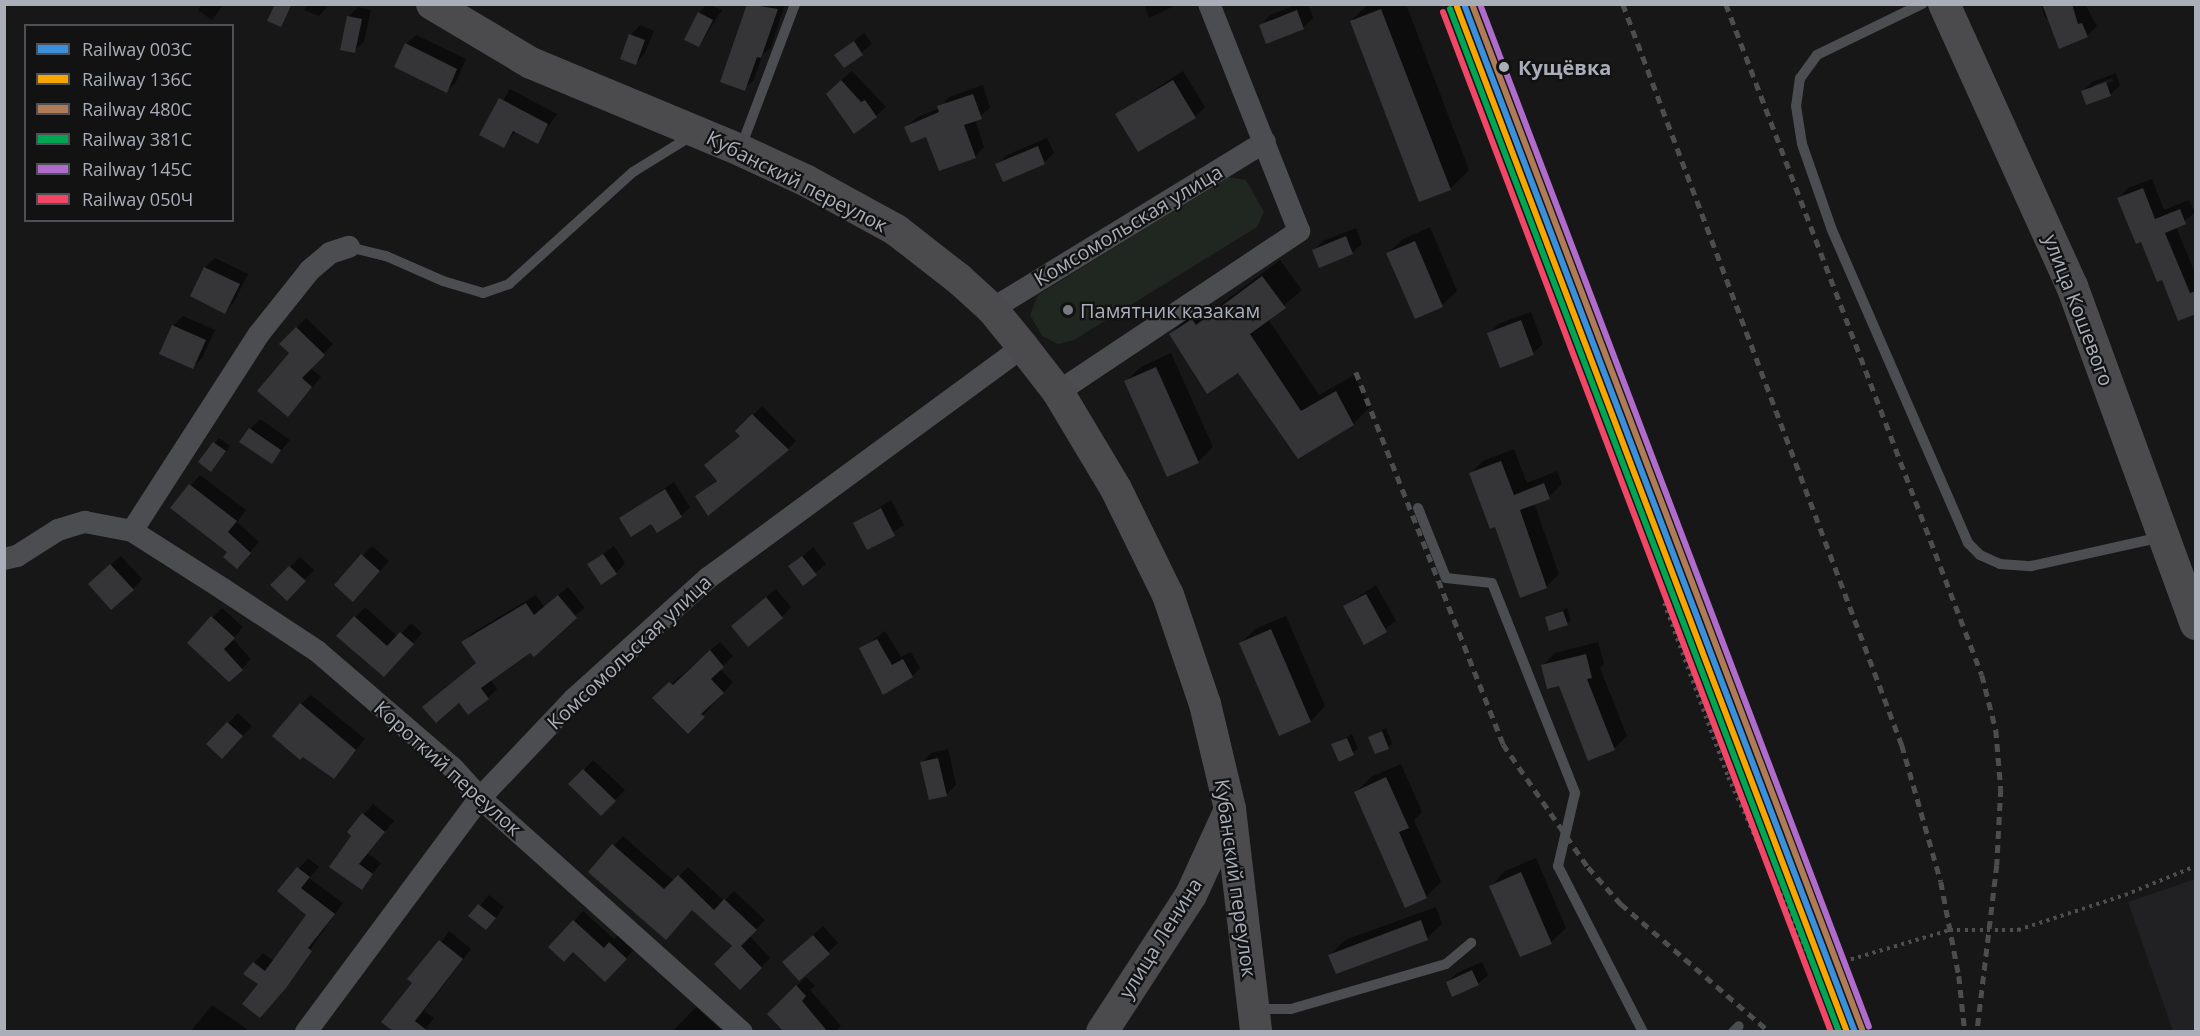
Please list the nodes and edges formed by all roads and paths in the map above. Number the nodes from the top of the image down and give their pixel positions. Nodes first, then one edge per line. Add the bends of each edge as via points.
1 (795, 4) edge
2 (1209, 4) edge
3 (1922, 4) edge
4 (1944, 4) edge
5 (443, 8) edge
6 (699, 131) junction
7 (1264, 142) junction
8 (740, 150) junction
9 (350, 247) joint
10 (992, 309) junction
11 (1023, 347) junction
12 (1058, 392) junction
13 (1418, 508) dead end
14 (132, 531) junction
15 (2163, 536) junction
16 (4, 559) edge
17 (1664, 603) dead end
18 (2196, 624) edge
19 (480, 798) junction
20 (1230, 809) junction
21 (2196, 866) edge
22 (1471, 943) dead end
23 (1255, 1021) edge
24 (306, 1032) edge
25 (742, 1032) edge
26 (1102, 1032) edge
27 (1643, 1032) edge

1 - 8 lane
2 - 7 street
3 - 15 lane via 1817,55 1800,78 1796,106 1802,144 1832,230 1968,543 1980,555 2000,564 2031,566
4 - 15 street, улица Кошевого via 2072,286
5 - 6 street, Кубанский переулок via 531,63
6 - 8 street, Кубанский переулок
6 - 9 lane via 633,172 509,284 483,293 443,282 386,256
7 - 10 street, Комсомольская улица
7 - 12 street via 1299,231
8 - 10 street, Кубанский переулок via 896,230
9 - 14 street via 330,253 310,270 259,334
10 - 11 street, Кубанский переулок
11 - 12 street, Кубанский переулок
11 - 19 street, Комсомольская улица via 708,578 574,699
12 - 20 street, Кубанский переулок via 1116,489 1168,595 1205,704
13 - 27 lane via 1446,578 1492,583 1575,793 1558,866
14 - 16 street, Короткий переулок via 85,522 58,530 17,556
14 - 19 street, Короткий переулок via 316,651 453,768
15 - 18 street, улица Кошевого
17 - 21 path via 1728,777 1815,970 1950,930 2018,930 2125,895
19 - 24 street, Комсомольская улица
19 - 25 street, Короткий переулок
20 - 23 street, Кубанский переулок
20 - 26 street, улица Ленина via 1191,895
22 - 23 lane via 1446,964

